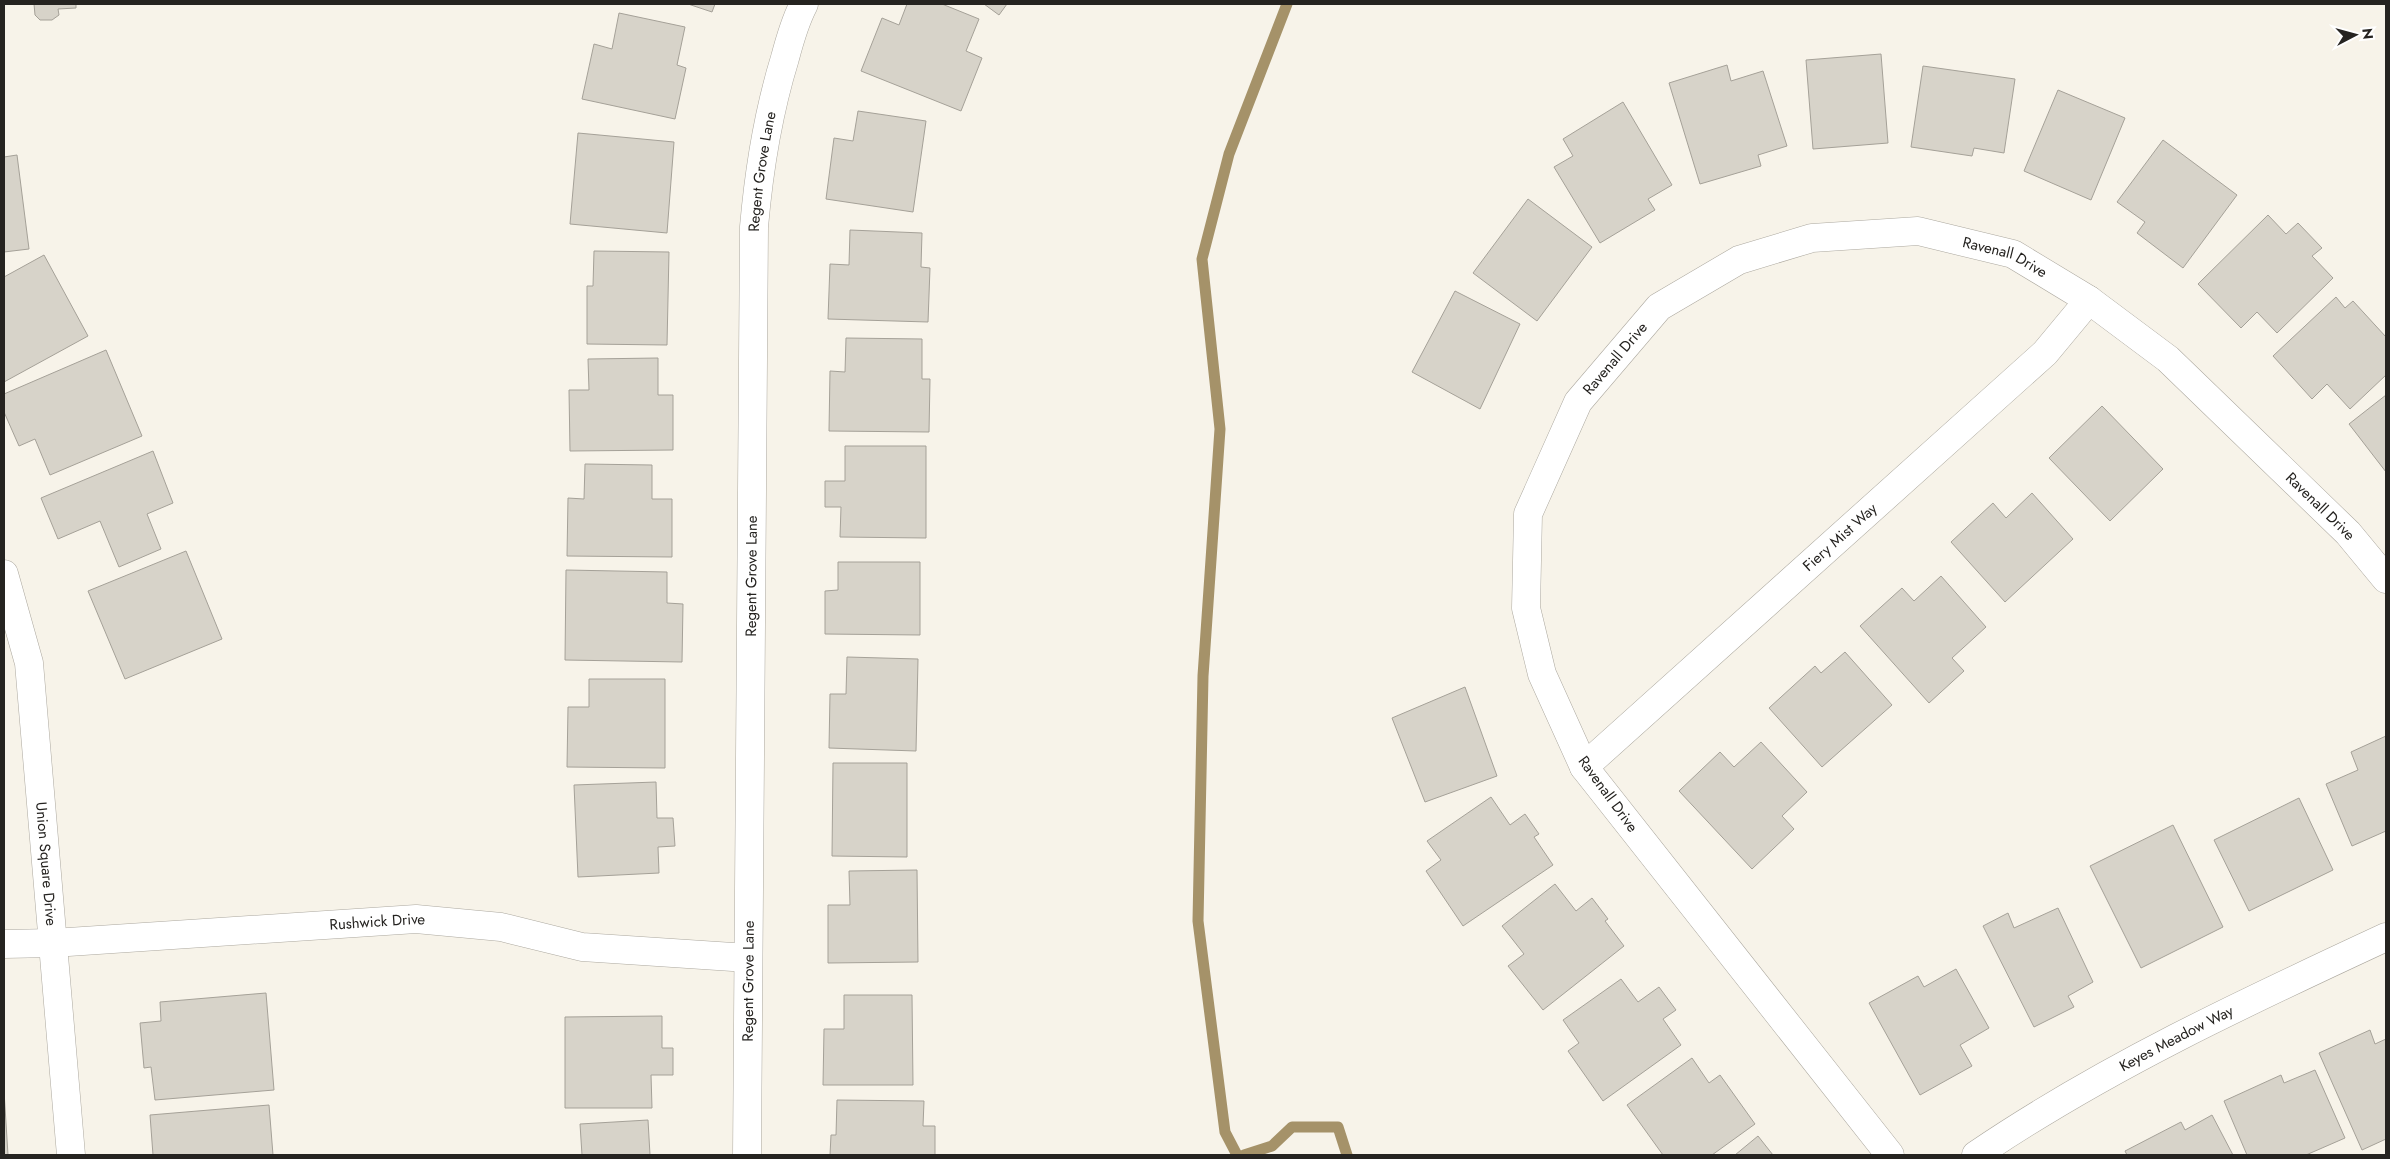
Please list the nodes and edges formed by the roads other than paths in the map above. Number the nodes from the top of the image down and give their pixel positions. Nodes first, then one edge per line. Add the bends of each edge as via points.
1 (804, 4) edge
2 (2089, 300) junction
3 (4, 574) edge
4 (2386, 579) edge
5 (1584, 766) junction
6 (2386, 937) edge
7 (54, 943) junction
8 (4, 944) edge
9 (748, 958) junction
10 (71, 1155) edge
11 (748, 1155) edge
12 (1890, 1155) edge
13 (1976, 1155) edge

1 - 9 street, Regent Grove Lane via 796,18 778,82 759,170 754,227
2 - 4 street, Ravenall Drive via 2168,359 2348,533
2 - 5 street, Fiery Mist Way via 2045,353
2 - 5 street, Ravenall Drive via 2013,254 1918,231 1812,238 1739,260 1659,308 1578,402 1528,514 1526,608 1542,674
3 - 7 street, Union Square Drive via 28,663
5 - 12 street, Ravenall Drive
6 - 13 street, Keyes Meadow Way via 2234,1008 2028,1120
7 - 8 street, Rushwick Drive
7 - 9 street, Rushwick Drive via 416,920 501,927 582,948
7 - 10 street, Union Square Drive
9 - 11 street, Regent Grove Lane

